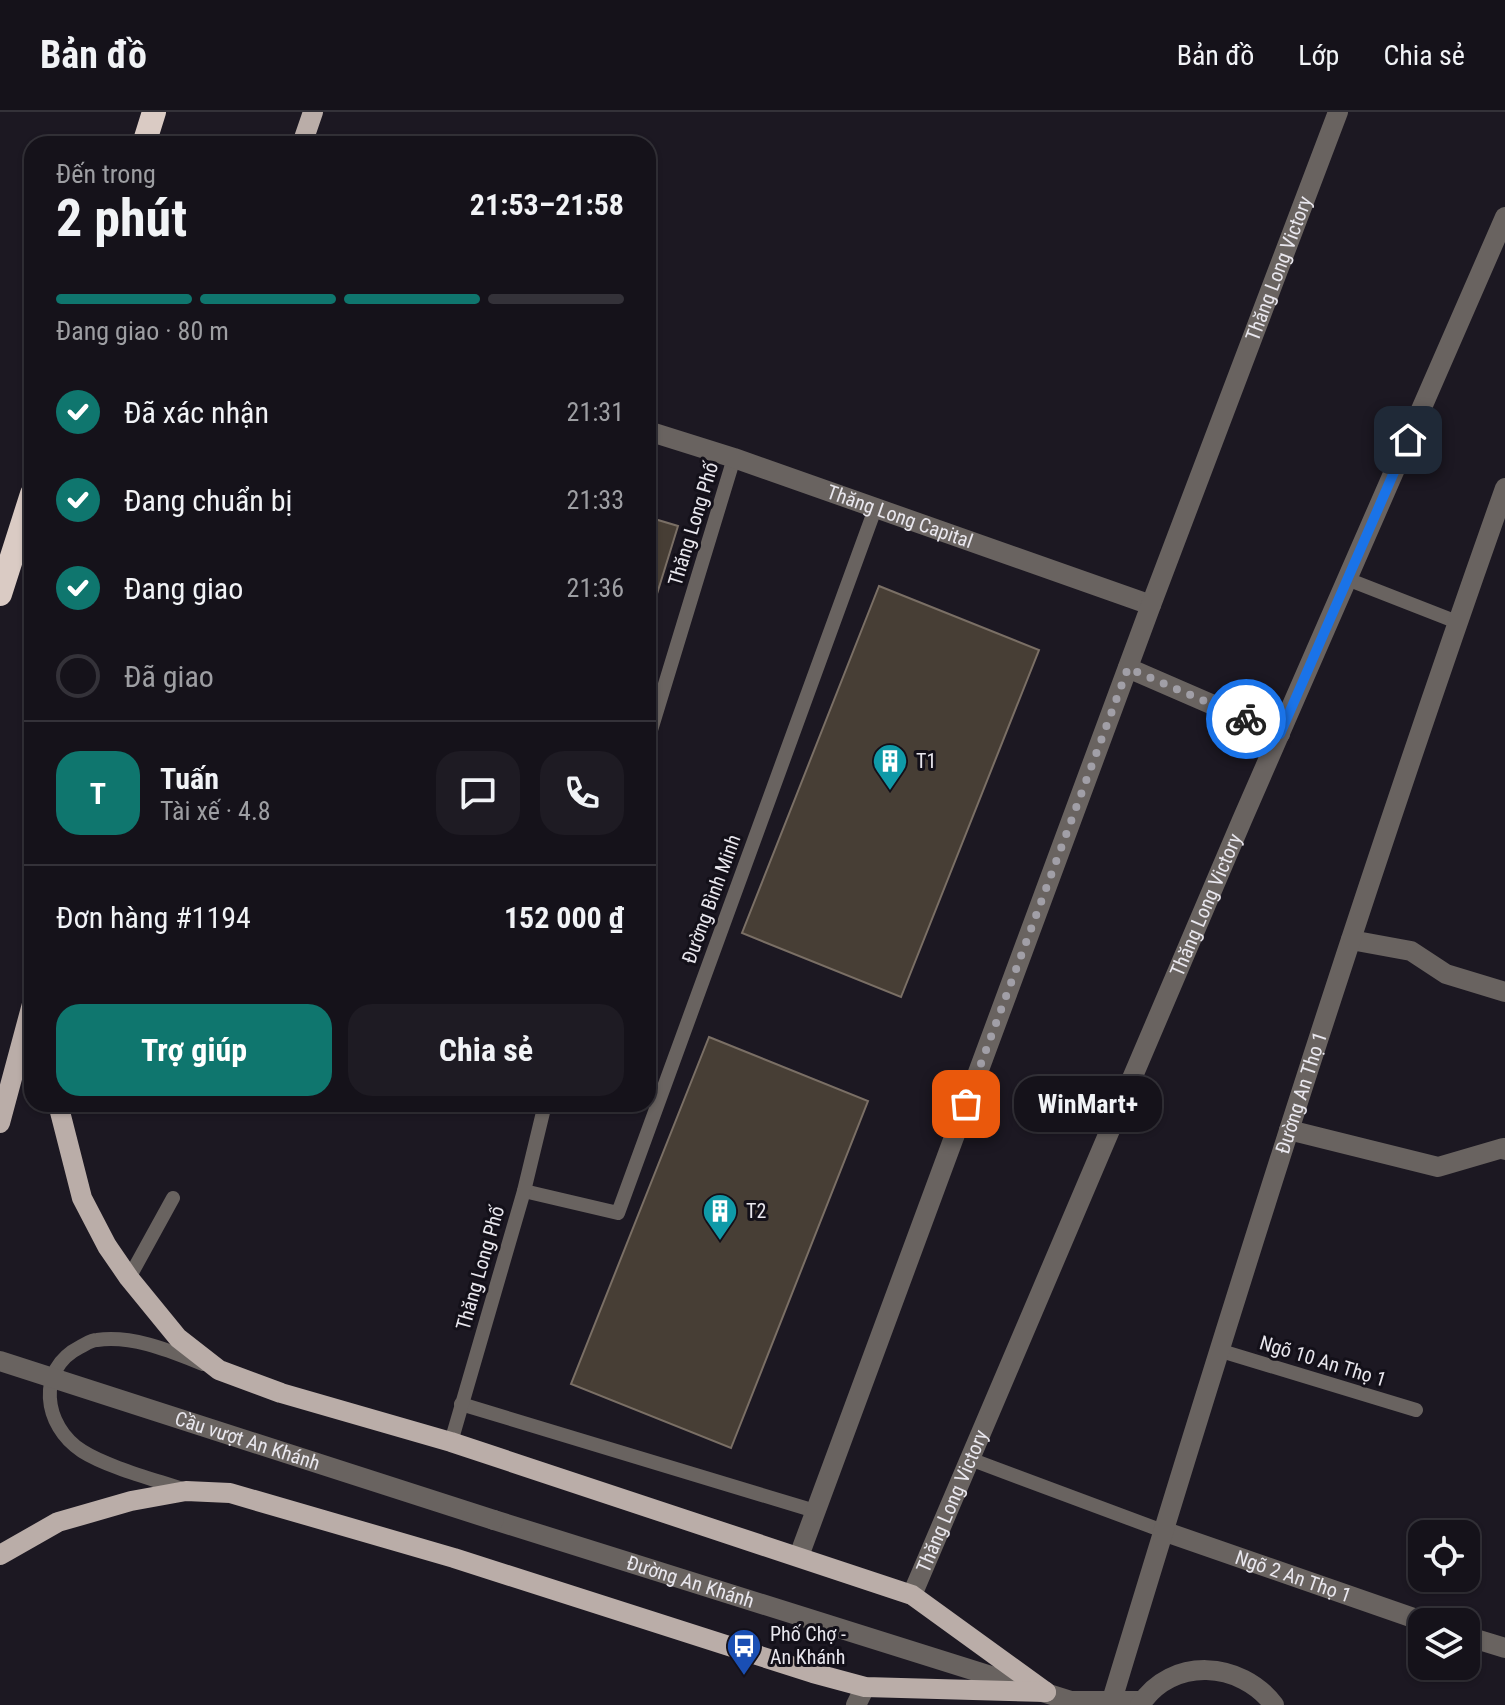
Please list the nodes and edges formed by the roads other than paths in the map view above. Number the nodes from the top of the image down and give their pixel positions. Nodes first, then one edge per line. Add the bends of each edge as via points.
1 (154, 112) edge
2 (313, 112) edge
3 (1338, 112) edge
4 (146, 136) edge
5 (305, 136) edge
6 (1505, 217) edge
7 (656, 434) edge
8 (734, 458) junction
9 (1505, 488) edge
10 (875, 509) junction
11 (24, 519) edge
12 (1347, 579) junction
13 (0, 594) edge
14 (1151, 605) junction
15 (1457, 622) junction
16 (1128, 668) junction
17 (656, 714) edge
18 (1280, 734) junction
19 (1351, 940) junction
20 (1505, 992) edge
21 (24, 1034) edge
22 (656, 1109) edge
23 (60, 1112) edge
24 (543, 1112) edge
25 (655, 1112) edge
26 (0, 1123) edge
27 (1289, 1130) junction
28 (1505, 1150) edge
29 (524, 1191) junction
30 (173, 1198) dead end
31 (129, 1278) junction
32 (1218, 1350) junction
33 (0, 1361) edge
34 (219, 1370) junction
35 (461, 1404) junction
36 (1416, 1410) dead end
37 (451, 1442) junction
38 (970, 1459) junction
39 (186, 1491) junction
40 (815, 1511) junction
41 (494, 1520) joint
42 (1163, 1531) junction
43 (0, 1555) edge
44 (799, 1556) junction
45 (912, 1595) junction
46 (1408, 1616) edge
47 (1480, 1640) edge
48 (1505, 1648) edge
49 (1046, 1692) junction
50 (861, 1696) edge
51 (1112, 1700) junction
52 (1074, 1703) edge
53 (1141, 1703) edge
54 (1274, 1705) edge

1 - 4 highway
2 - 5 main road
3 - 14 street, Thăng Long Victory
6 - 12 street, Thăng Long Victory
7 - 8 street, Thăng Long Capital
8 - 10 street, Thăng Long Capital
8 - 17 lane, Thăng Long Phố
9 - 15 street, Đường An Thọ 1
10 - 14 street, Thăng Long Capital
10 - 22 lane, Đường Bình Minh
11 - 13 highway
12 - 15 lane
12 - 18 street, Thăng Long Victory
14 - 16 street, Thăng Long Victory
15 - 19 street, Đường An Thọ 1
16 - 18 street
16 - 40 street, Thăng Long Victory
18 - 38 street, Thăng Long Victory
19 - 20 street via 1411,951 1446,974
19 - 27 street, Đường An Thọ 1
21 - 26 main road
23 - 31 main road via 82,1198
24 - 29 lane, Thăng Long Phố
25 - 29 lane, Đường Bình Minh via 618,1213
27 - 28 street via 1438,1167
27 - 32 street, Đường An Thọ 1
29 - 35 lane, Thăng Long Phố
30 - 31 lane
31 - 34 main road via 178,1338
32 - 36 lane, Ngõ 10 An Thọ 1
32 - 42 street, Đường An Thọ 1
33 - 41 street, Cầu vượt An Khánh, bridge
34 - 37 main road
34 - 39 lane via 129,1340 95,1340 66,1354 51,1379 54,1422 81,1450
35 - 37 lane, Thăng Long Phố
35 - 40 lane
37 - 44 main road
38 - 42 lane
38 - 45 street, Thăng Long Victory
39 - 43 main road via 58,1522
39 - 50 main road via 230,1493 454,1558 813,1673
40 - 44 street, Thăng Long Victory
41 - 49 street, Đường An Khánh
42 - 46 street, Ngõ 2 An Thọ 1
42 - 51 street, Đường An Thọ 1
44 - 45 main road
45 - 49 main road
47 - 48 street
49 - 50 main road
49 - 52 street, Đường An Khánh
51 - 52 street, Đường An Khánh
51 - 53 street, Đường An Khánh
53 - 54 street via 1169,1679 1202,1669 1247,1680

